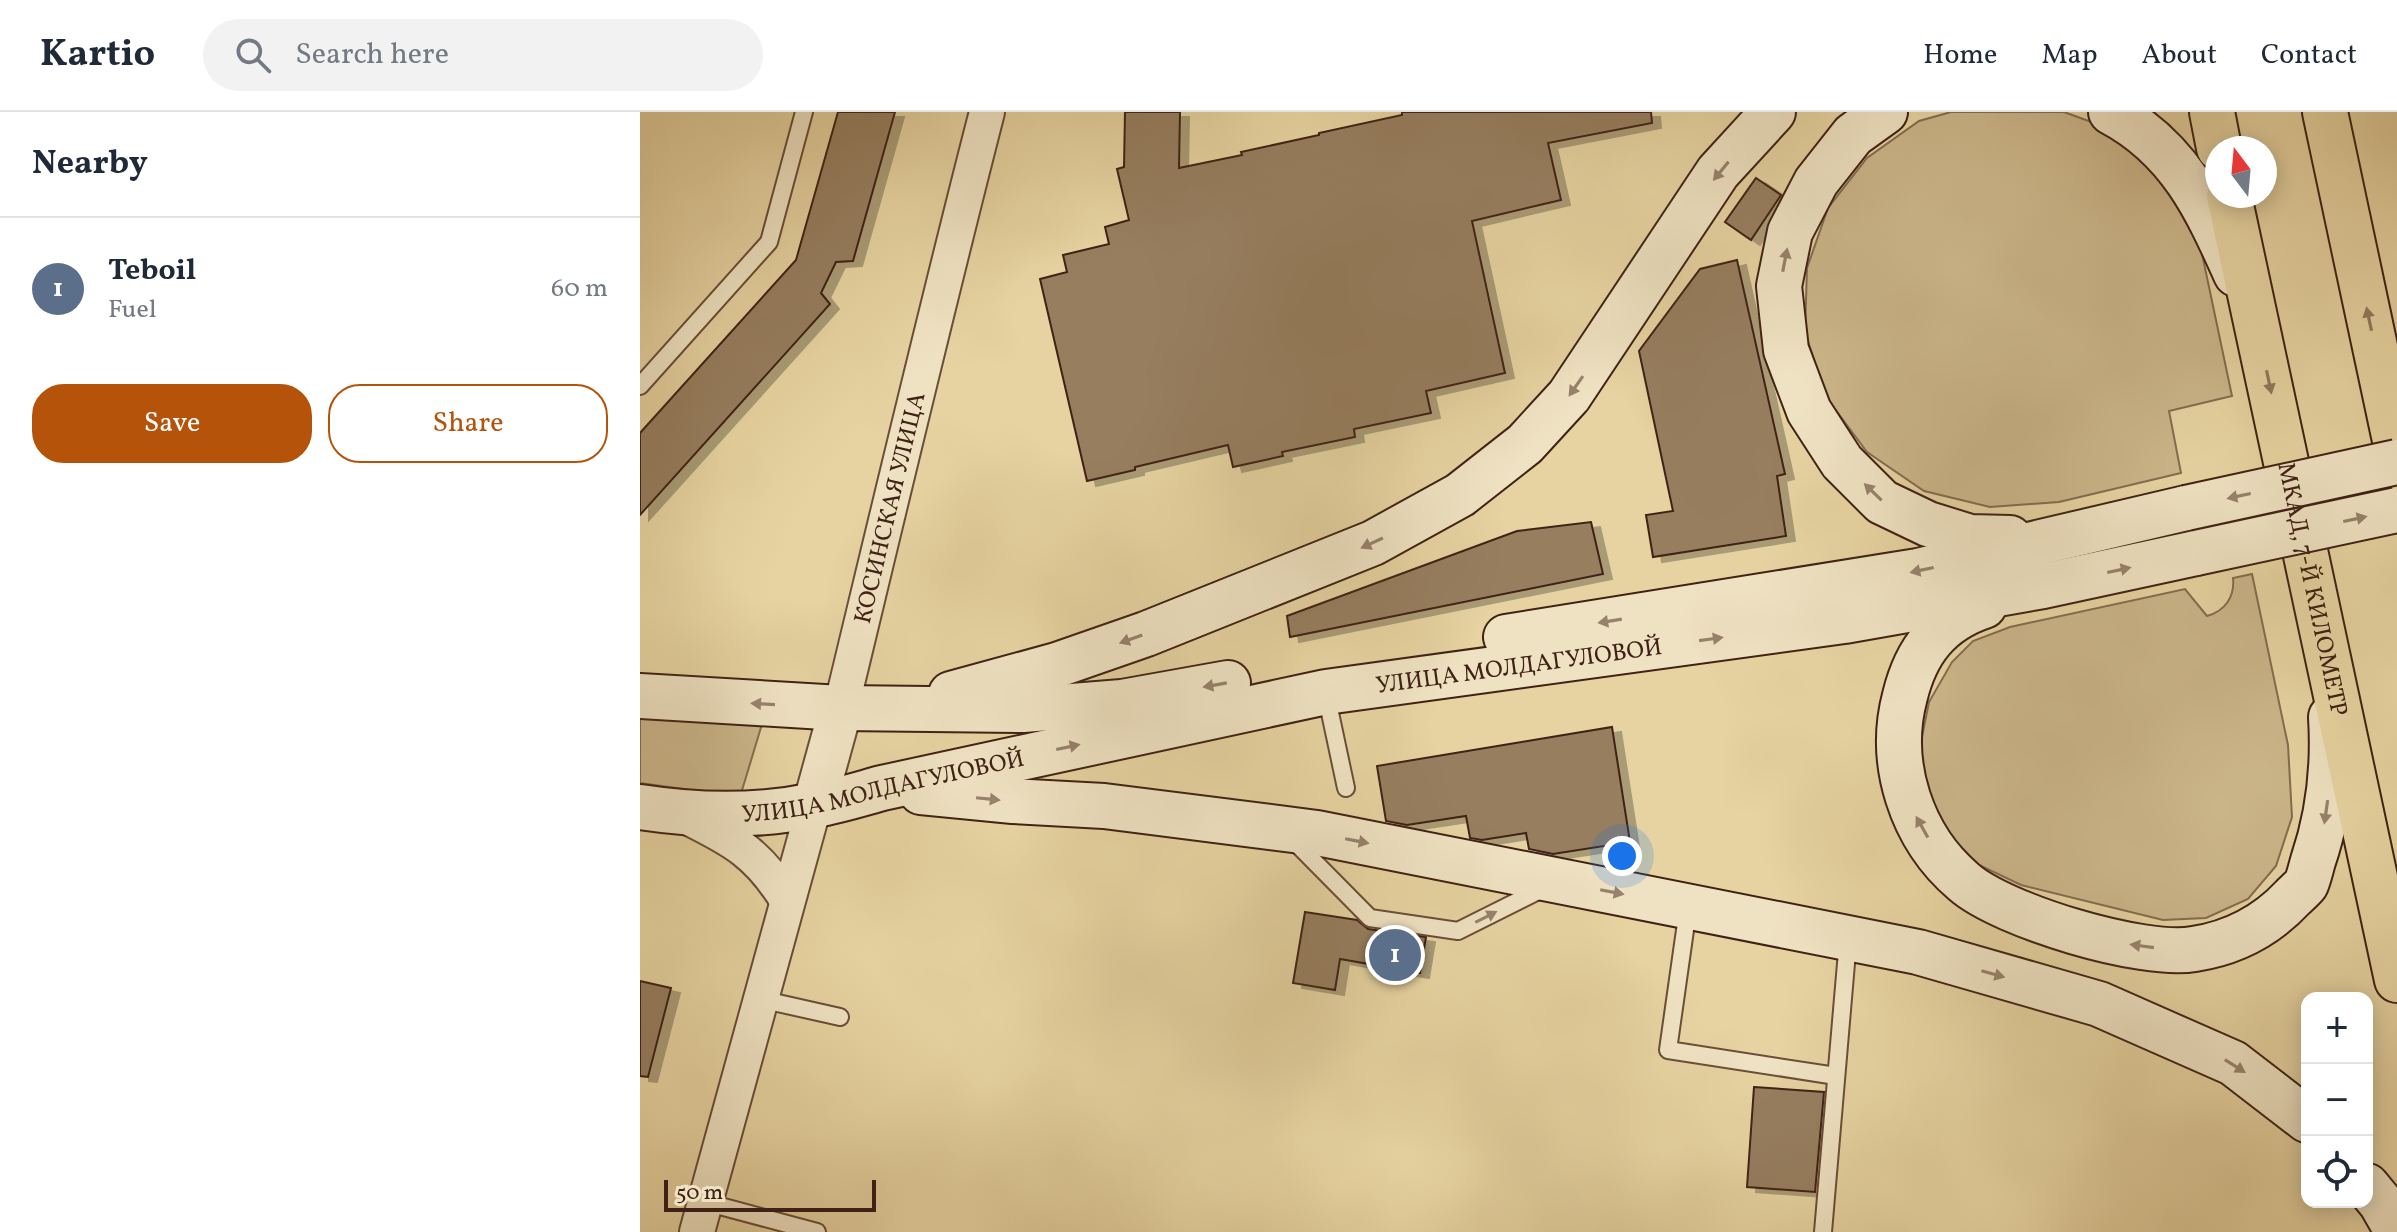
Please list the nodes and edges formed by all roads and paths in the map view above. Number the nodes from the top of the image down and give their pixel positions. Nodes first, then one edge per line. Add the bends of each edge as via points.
1 (804, 112) edge
2 (987, 112) edge
3 (1773, 112) edge
4 (1885, 112) edge
5 (2111, 112) edge
6 (2212, 112) edge
7 (2325, 112) edge
8 (2217, 136) edge
9 (2232, 208) edge
10 (2256, 321) junction
11 (640, 386) edge
12 (2397, 450) edge
13 (2397, 462) edge
14 (2397, 510) edge
15 (2052, 538) junction
16 (2043, 586) junction
17 (2327, 651) junction
18 (1326, 692) junction
19 (640, 696) edge
20 (841, 708) junction
21 (899, 708) junction
22 (882, 788) junction
23 (1346, 788) dead end
24 (814, 806) junction
25 (660, 810) edge
26 (1282, 829) junction
27 (1558, 881) junction
28 (787, 900) junction
29 (1689, 907) junction
30 (1848, 938) junction
31 (2397, 980) edge
32 (760, 999) junction
33 (840, 1017) dead end
34 (1836, 1076) junction
35 (2301, 1115) edge
36 (2373, 1193) edge
37 (701, 1217) edge
38 (2397, 1231) edge
39 (818, 1232) edge
40 (1823, 1232) edge

1 - 11 lane via 769,242
2 - 20 street, КОСИНСКАЯ УЛИЦА
3 -> 21 main road via 1718,172 1540,437 1460,495 1373,543 1146,634 1057,665
15 -> 4 main road via 1970,537 1882,502 1842,462 1809,411 1786,350 1779,286 1790,232 1816,182 1853,135
5 - 10 main road via 2162,139 2210,216
6 - 8 highway
12 -> 7 highway
9 - 10 highway, МКАД, 7-Й КИЛОМЕТР
10 -> 17 highway, МКАД, 7-Й КИЛОМЕТР
13 -> 15 main road, УЛИЦА МОЛДАГУЛОВОЙ, bridge
16 -> 14 main road, УЛИЦА МОЛДАГУЛОВОЙ, bridge
15 -> 21 main road, УЛИЦА МОЛДАГУЛОВОЙ via 1918,571 1122,702 1023,710
17 -> 16 main road via 2334,756 2322,834 2305,884 2275,916 2236,938 2191,950 2142,947 2082,934 2010,910 1965,883 1933,848 1911,807 1899,767 1899,718 1911,673 1931,638 1964,612
18 -> 16 main road, УЛИЦА МОЛДАГУЛОВОЙ via 1844,621
17 - 31 highway, МКАД, 7-Й КИЛОМЕТР
22 -> 18 main road, УЛИЦА МОЛДАГУЛОВОЙ
18 - 23 lane
20 -> 19 main road, УЛИЦА МОЛДАГУЛОВОЙ
20 - 21 main road, УЛИЦА МОЛДАГУЛОВОЙ
20 - 24 street, КОСИНСКАЯ УЛИЦА
22 - 24 main road, УЛИЦА МОЛДАГУЛОВОЙ
22 -> 26 main road via 1104,806
24 - 25 main road, УЛИЦА МОЛДАГУЛОВОЙ via 742,815
24 - 28 street, КОСИНСКАЯ УЛИЦА
25 - 28 street via 725,835 769,873
26 -> 27 main road
26 -> 27 lane via 1370,918 1458,931
27 -> 29 main road
28 - 32 street, КОСИНСКАЯ УЛИЦА
29 - 30 main road
29 - 34 lane via 1668,1050
30 - 34 lane
30 -> 35 main road via 1918,952 2099,1004 2233,1063
32 - 33 lane
32 - 37 street, КОСИНСКАЯ УЛИЦА
34 - 40 lane
36 - 38 main road
37 - 39 lane

